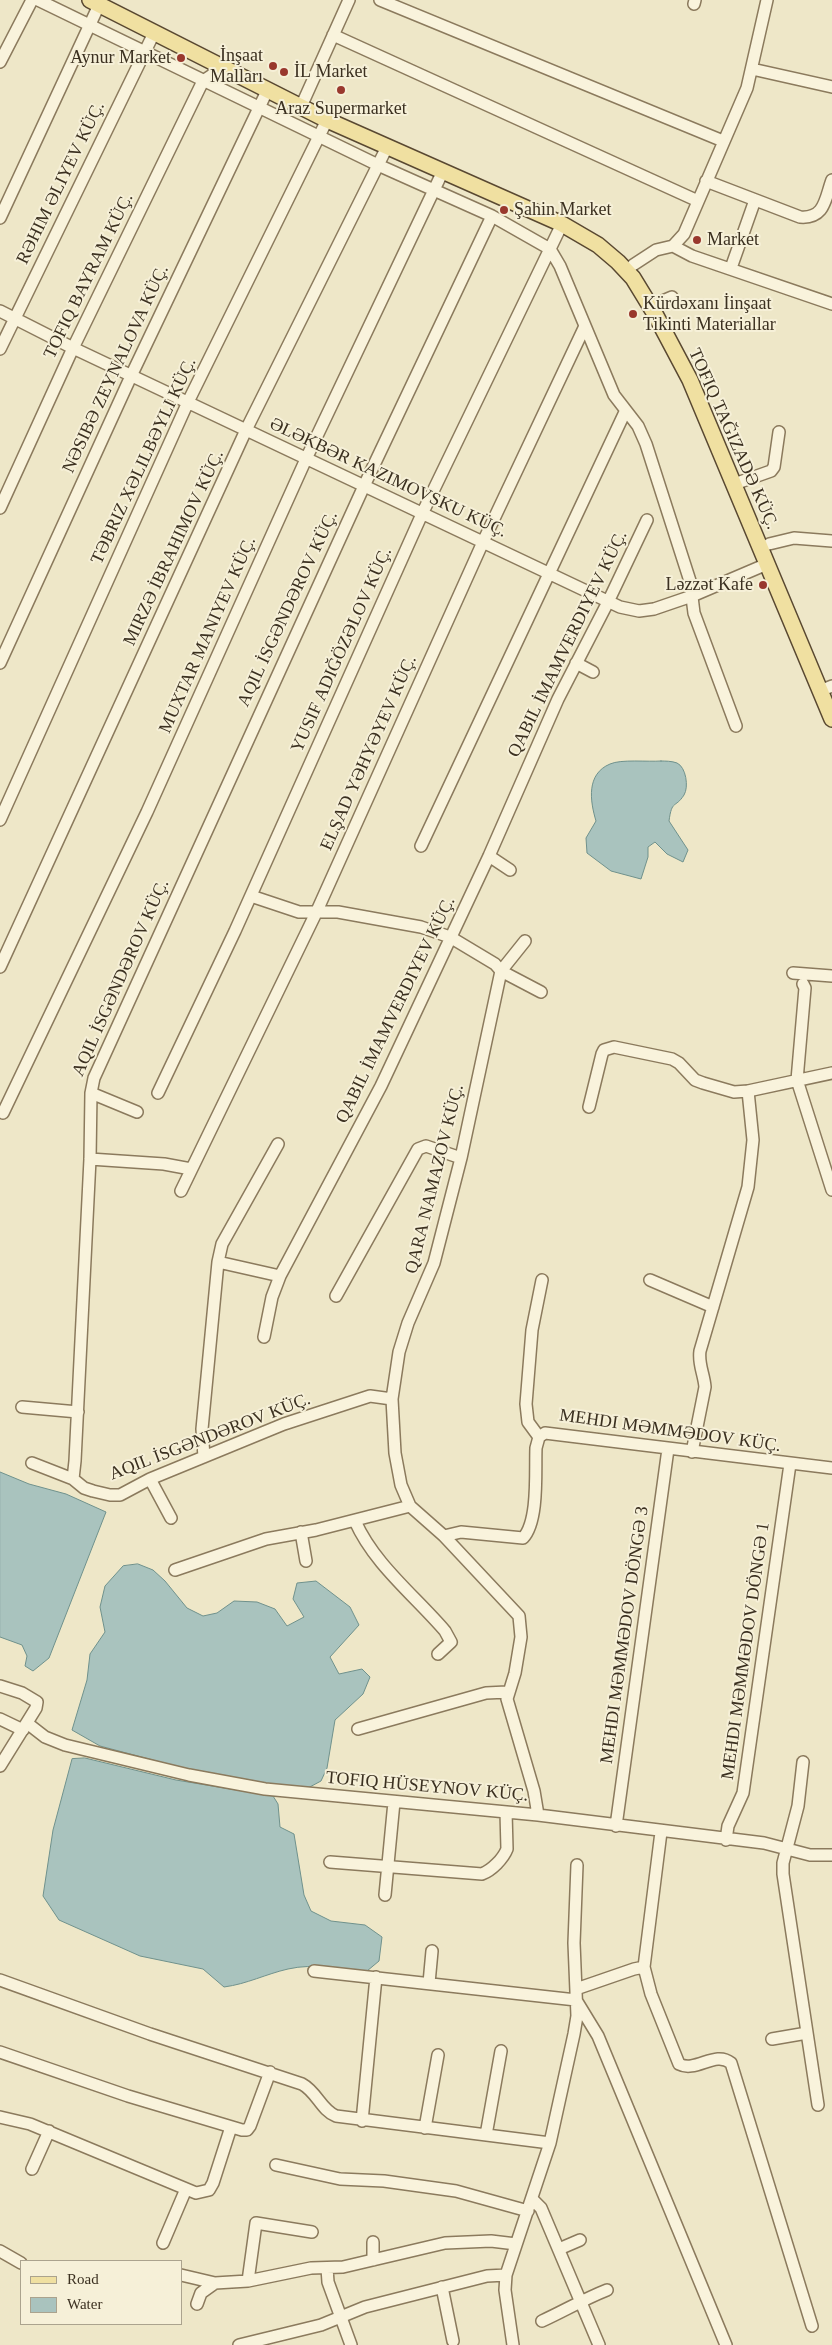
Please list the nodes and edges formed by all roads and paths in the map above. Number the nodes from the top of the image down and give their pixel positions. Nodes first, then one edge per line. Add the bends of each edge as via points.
1 (32, 0) edge
2 (38, 0) edge
3 (349, 0) edge
4 (380, 0) edge
5 (767, 0) edge
6 (99, 2) edge
7 (88, 24) junction
8 (154, 33) junction
9 (334, 34) junction
10 (145, 51) junction
11 (0, 62) edge
12 (219, 67) junction
13 (752, 69) junction
14 (203, 81) junction
15 (832, 87) edge
16 (267, 91) junction
17 (304, 100) junction
18 (259, 107) junction
19 (327, 120) junction
20 (319, 136) junction
21 (723, 141) junction
22 (389, 143) junction
23 (378, 164) junction
24 (443, 171) junction
25 (832, 180) edge
26 (706, 181) junction
27 (434, 191) junction
28 (755, 200) junction
29 (698, 201) junction
30 (492, 216) junction
31 (0, 218) edge
32 (562, 224) junction
33 (672, 246) junction
34 (550, 249) junction
35 (630, 268) junction
36 (730, 268) junction
37 (832, 304) edge
38 (0, 311) edge
39 (15, 318) junction
40 (585, 326) junction
41 (73, 348) junction
42 (0, 349) edge
43 (132, 374) junction
44 (188, 402) junction
45 (625, 412) junction
46 (246, 430) junction
47 (779, 432) dead end
48 (306, 459) junction
49 (740, 482) junction
50 (364, 486) junction
51 (0, 508) edge
52 (422, 514) junction
53 (647, 520) dead end
54 (832, 541) edge
55 (483, 542) junction
56 (764, 546) junction
57 (767, 564) junction
58 (549, 574) junction
59 (692, 596) junction
60 (608, 602) junction
61 (0, 663) edge
62 (576, 663) junction
63 (593, 672) dead end
64 (830, 691) edge
65 (832, 719) edge
66 (736, 726) dead end
67 (0, 820) edge
68 (421, 846) dead end
69 (488, 856) junction
70 (510, 870) dead end
71 (251, 896) junction
72 (316, 913) junction
73 (450, 937) junction
74 (524, 941) dead end
75 (0, 967) edge
76 (501, 971) junction
77 (794, 973) dead end
78 (832, 976) edge
79 (803, 984) dead end
80 (541, 992) dead end
81 (832, 1073) edge
82 (796, 1080) junction
83 (748, 1091) junction
84 (91, 1093) junction
85 (158, 1093) dead end
86 (588, 1107) dead end
87 (137, 1112) dead end
88 (3, 1113) dead end
89 (278, 1144) dead end
90 (460, 1158) junction
91 (90, 1159) junction
92 (191, 1170) junction
93 (832, 1190) edge
94 (181, 1191) dead end
95 (218, 1262) junction
96 (280, 1276) junction
97 (542, 1280) dead end
98 (650, 1280) dead end
99 (336, 1296) dead end
100 (713, 1307) junction
101 (264, 1337) dead end
102 (392, 1398) junction
103 (22, 1406) dead end
104 (78, 1412) junction
105 (539, 1437) junction
106 (668, 1449) junction
107 (692, 1452) junction
108 (204, 1457) junction
109 (32, 1462) dead end
110 (790, 1464) junction
111 (832, 1468) edge
112 (73, 1479) junction
113 (150, 1479) junction
114 (410, 1506) junction
115 (171, 1518) dead end
116 (355, 1521) junction
117 (300, 1532) junction
118 (444, 1536) junction
119 (306, 1561) dead end
120 (175, 1570) dead end
121 (438, 1654) dead end
122 (0, 1686) edge
123 (507, 1692) junction
124 (0, 1719) edge
125 (25, 1726) junction
126 (358, 1728) dead end
127 (803, 1762) dead end
128 (0, 1766) edge
129 (394, 1802) junction
130 (506, 1812) junction
131 (538, 1815) junction
132 (616, 1826) junction
133 (661, 1832) junction
134 (726, 1840) junction
135 (788, 1849) junction
136 (832, 1855) edge
137 (330, 1862) dead end
138 (577, 1865) dead end
139 (388, 1867) junction
140 (385, 1895) dead end
141 (432, 1951) dead end
142 (644, 1967) junction
143 (314, 1971) dead end
144 (376, 1977) junction
145 (0, 1980) edge
146 (430, 1983) junction
147 (576, 1995) junction
148 (807, 2033) junction
149 (772, 2039) dead end
150 (501, 2050) dead end
151 (0, 2052) edge
152 (438, 2055) dead end
153 (270, 2072) junction
154 (818, 2105) dead end
155 (0, 2117) edge
156 (362, 2121) junction
157 (231, 2127) junction
158 (425, 2128) junction
159 (49, 2131) junction
160 (486, 2135) junction
161 (550, 2144) junction
162 (276, 2165) dead end
163 (32, 2169) dead end
164 (186, 2189) junction
165 (530, 2205) junction
166 (312, 2232) dead end
167 (580, 2240) dead end
168 (373, 2242) dead end
169 (163, 2243) dead end
170 (516, 2244) junction
171 (559, 2249) junction
172 (0, 2251) edge
173 (373, 2260) junction
174 (20, 2261) edge
175 (327, 2268) junction
176 (182, 2275) edge
177 (506, 2275) junction
178 (248, 2281) junction
179 (215, 2283) junction
180 (442, 2287) junction
181 (607, 2290) dead end
182 (581, 2302) junction
183 (197, 2304) dead end
184 (340, 2316) junction
185 (542, 2321) dead end
186 (812, 2326) dead end
187 (453, 2341) dead end
188 (239, 2345) edge
189 (351, 2345) edge
190 (513, 2345) edge
191 (599, 2345) edge
192 (726, 2345) edge

1 - 11 street
2 - 7 street
3 - 9 street
4 - 21 street
5 - 13 street
6 - 7 street
6 - 8 main road
6 - 17 main road
7 - 10 street
7 - 31 street
8 - 10 street, RƏHIM ƏLIYEV KÜÇ.
8 - 12 main road
9 - 17 street
9 - 29 street
10 - 14 street
10 - 39 street, RƏHIM ƏLIYEV KÜÇ.
12 - 14 street, TOFIQ BAYRAM KÜÇ.
12 - 16 main road
13 - 15 street
13 - 21 street
14 - 18 street
14 - 41 street, TOFIQ BAYRAM KÜÇ.
16 - 18 street, NƏSIBƏ ZEYNALOVA KÜÇ.
16 - 19 main road
17 - 22 main road
18 - 20 street
18 - 43 street, NƏSIBƏ ZEYNALOVA KÜÇ.
19 - 20 street, TƏBRIZ XƏLILBƏYLI KÜÇ.
19 - 22 main road
20 - 23 street
20 - 44 street, TƏBRIZ XƏLILBƏYLI KÜÇ.
21 - 26 street
22 - 23 street, MIRZƏ İBRAHIMOV KÜÇ.
22 - 24 main road
22 - 35 main road via 573,220 602,239
23 - 27 street
23 - 46 street, MIRZƏ İBRAHIMOV KÜÇ.
24 - 27 street, MUXTAR MANIYEV KÜÇ.
24 - 32 main road
25 - 28 street via 821,210 815,216 800,216
26 - 28 street
26 - 29 street
27 - 30 street
27 - 48 street, MUXTAR MANIYEV KÜÇ.
28 - 36 street
29 - 33 street via 684,234
30 - 34 street
30 - 50 street, AQIL İSGƏNDƏROV KÜÇ.
32 - 34 street
32 - 35 main road
33 - 35 street via 650,253
33 - 36 street
34 - 40 street
34 - 52 street
35 - 49 main road via 665,300
35 - 56 main road via 690,380
36 - 37 street
38 - 39 street
39 - 41 street
39 - 42 street, RƏHIM ƏLIYEV KÜÇ.
40 - 45 street via 614,395
40 - 55 street, ELŞAD YƏHYƏYEV KÜÇ.
41 - 43 street
41 - 51 street, TOFIQ BAYRAM KÜÇ.
43 - 44 street
43 - 61 street, NƏSIBƏ ZEYNALOVA KÜÇ.
44 - 46 street
44 - 67 street, TƏBRIZ XƏLILBƏYLI KÜÇ.
45 - 58 street
45 - 59 street via 638,426 646,444
46 - 48 street
46 - 75 street, MIRZƏ İBRAHIMOV KÜÇ.
47 - 49 street via 771,471
48 - 50 street
48 - 88 street, MUXTAR MANIYEV KÜÇ. via 147,812
49 - 56 main road
50 - 52 street
50 - 84 street, AQIL İSGƏNDƏROV KÜÇ. via 94,1078
52 - 55 street
52 - 71 street
53 - 60 street, QABIL İMAMVERDIYEV KÜÇ.
54 - 56 street via 794,538
55 - 58 street
55 - 72 street, ELŞAD YƏHYƏYEV KÜÇ.
56 - 57 main road
56 - 64 main road
57 - 59 street
57 - 65 main road
58 - 60 street
58 - 68 street
59 - 60 street via 645,611 630,610
59 - 66 street via 694,613
60 - 62 street, QABIL İMAMVERDIYEV KÜÇ.
62 - 63 street
62 - 69 street, QABIL İMAMVERDIYEV KÜÇ.
69 - 70 street
69 - 73 street, QABIL İMAMVERDIYEV KÜÇ.
71 - 72 street via 299,912
71 - 85 street
72 - 73 street via 338,912 409,924
72 - 92 street, ELŞAD YƏHYƏYEV KÜÇ.
73 - 76 street
73 - 96 street, QABIL İMAMVERDIYEV KÜÇ. via 381,1086
74 - 76 street
76 - 80 street
76 - 90 street, QARA NAMAZOV KÜÇ.
77 - 78 street
79 - 82 street
81 - 82 street
82 - 83 street
82 - 93 street
83 - 86 street via 716,1088 695,1080 672,1059 614,1047 602,1054
83 - 100 street via 753,1140 748,1187
84 - 87 street
84 - 91 street, AQIL İSGƏNDƏROV KÜÇ.
89 - 95 street via 222,1244
90 - 99 street via 426,1146 418,1149
90 - 102 street, QARA NAMAZOV KÜÇ. via 434,1263 399,1352
91 - 92 street via 164,1164
91 - 104 street, AQIL İSGƏNDƏROV KÜÇ.
92 - 94 street, ELŞAD YƏHYƏYEV KÜÇ.
95 - 96 street
95 - 108 street via 202,1429
96 - 101 street, QABIL İMAMVERDIYEV KÜÇ.
97 - 105 street via 531,1338 526,1404 528,1422
98 - 100 street
100 - 107 street via 698,1360 705,1387
102 - 108 street, AQIL İSGƏNDƏROV KÜÇ. via 379,1396 354,1401 284,1424
102 - 114 street, QARA NAMAZOV KÜÇ. via 401,1485
103 - 104 street
104 - 112 street, AQIL İSGƏNDƏROV KÜÇ.
105 - 106 street, MEHDI MƏMMƏDOV KÜÇ. via 550,1432
105 - 118 street, MEHDI MƏMMƏDOV KÜÇ. via 533,1517 530,1530 523,1538 461,1532
106 - 107 street, MEHDI MƏMMƏDOV KÜÇ.
106 - 132 street, MEHDI MƏMMƏDOV DÖNGƏ 3
107 - 110 street, MEHDI MƏMMƏDOV KÜÇ.
108 - 113 street, AQIL İSGƏNDƏROV KÜÇ.
109 - 112 street
110 - 111 street, MEHDI MƏMMƏDOV KÜÇ.
110 - 134 street, MEHDI MƏMMƏDOV DÖNGƏ 1 via 744,1793 728,1826
112 - 113 street, AQIL İSGƏNDƏROV KÜÇ. via 84,1488 115,1496
113 - 115 street
114 - 116 street
114 - 118 street, QARA NAMAZOV KÜÇ.
116 - 117 street
116 - 121 street via 383,1564 445,1631 451,1642
117 - 119 street
117 - 120 street via 266,1539
118 - 123 street, QARA NAMAZOV KÜÇ. via 519,1616 521,1636 515,1673
122 - 125 street via 37,1702
123 - 126 street via 486,1693
123 - 131 street, QARA NAMAZOV KÜÇ. via 508,1707 534,1791
124 - 125 street, TOFIQ HÜSEYNOV KÜÇ.
125 - 128 street
125 - 129 street, TOFIQ HÜSEYNOV KÜÇ. via 65,1745 189,1776 265,1789
127 - 135 street via 798,1806
129 - 130 street, TOFIQ HÜSEYNOV KÜÇ.
129 - 139 street
130 - 131 street, TOFIQ HÜSEYNOV KÜÇ.
130 - 139 street via 507,1849 487,1872
131 - 132 street, TOFIQ HÜSEYNOV KÜÇ.
132 - 133 street, TOFIQ HÜSEYNOV KÜÇ.
133 - 134 street, TOFIQ HÜSEYNOV KÜÇ.
133 - 142 street
134 - 135 street, TOFIQ HÜSEYNOV KÜÇ.
135 - 136 street, TOFIQ HÜSEYNOV KÜÇ. via 810,1855
135 - 148 street via 783,1874
137 - 139 street
138 - 147 street
139 - 140 street
141 - 146 street
142 - 147 street
142 - 186 street via 651,1994 679,2064 688,2066 720,2058 731,2062
143 - 144 street
144 - 146 street
144 - 156 street
145 - 153 street via 150,2034
146 - 147 street
147 - 161 street via 574,2034
147 - 192 street via 598,2036
148 - 149 street
148 - 154 street
150 - 160 street
151 - 157 street
152 - 158 street
153 - 156 street via 309,2088 330,2114
153 - 157 street via 250,2126 247,2130
155 - 159 street
156 - 158 street
157 - 164 street via 209,2190 196,2193
158 - 160 street
159 - 163 street
159 - 164 street
160 - 161 street
161 - 165 street
162 - 165 street via 340,2178 456,2191
164 - 169 street
165 - 170 street
165 - 171 street via 541,2208
166 - 178 street via 256,2223
167 - 171 street
168 - 173 street
170 - 173 street via 491,2241 445,2243
170 - 177 street
171 - 182 street
172 - 174 street
173 - 175 street via 343,2268
175 - 178 street via 311,2268
175 - 184 street via 328,2282
176 - 179 street
177 - 180 street via 487,2276
177 - 190 street
178 - 179 street
179 - 183 street via 201,2293
180 - 184 street
180 - 187 street
181 - 182 street
182 - 185 street
182 - 191 street
184 - 188 street via 316,2326
184 - 189 street

